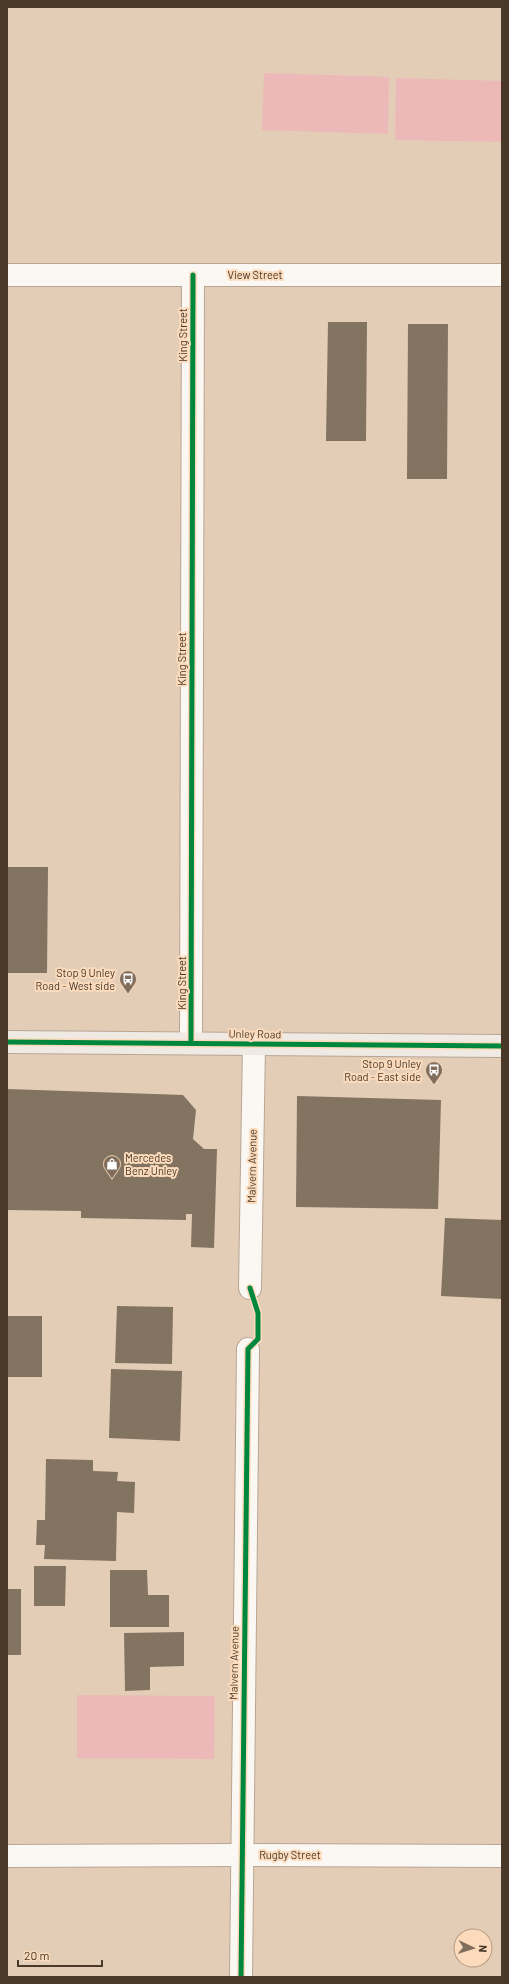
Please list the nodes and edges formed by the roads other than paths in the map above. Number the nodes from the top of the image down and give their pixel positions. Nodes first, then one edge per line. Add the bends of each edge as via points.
1 (7, 275) edge
2 (193, 275) junction
3 (502, 275) edge
4 (7, 1042) edge
5 (191, 1042) junction
6 (254, 1044) junction
7 (502, 1046) edge
8 (250, 1288) dead end
9 (248, 1349) dead end
10 (242, 1854) junction
11 (7, 1856) edge
12 (502, 1856) edge
13 (241, 1977) edge

1 - 2 street, View Street
2 - 3 street, View Street
2 - 5 street, King Street
4 - 5 main road, Unley Road
5 - 6 main road, Unley Road
6 - 7 main road, Unley Road
6 - 8 street, Malvern Avenue
9 - 10 street, Malvern Avenue
10 - 11 street, Rugby Street
10 - 12 street, Rugby Street
10 - 13 street, Malvern Avenue

